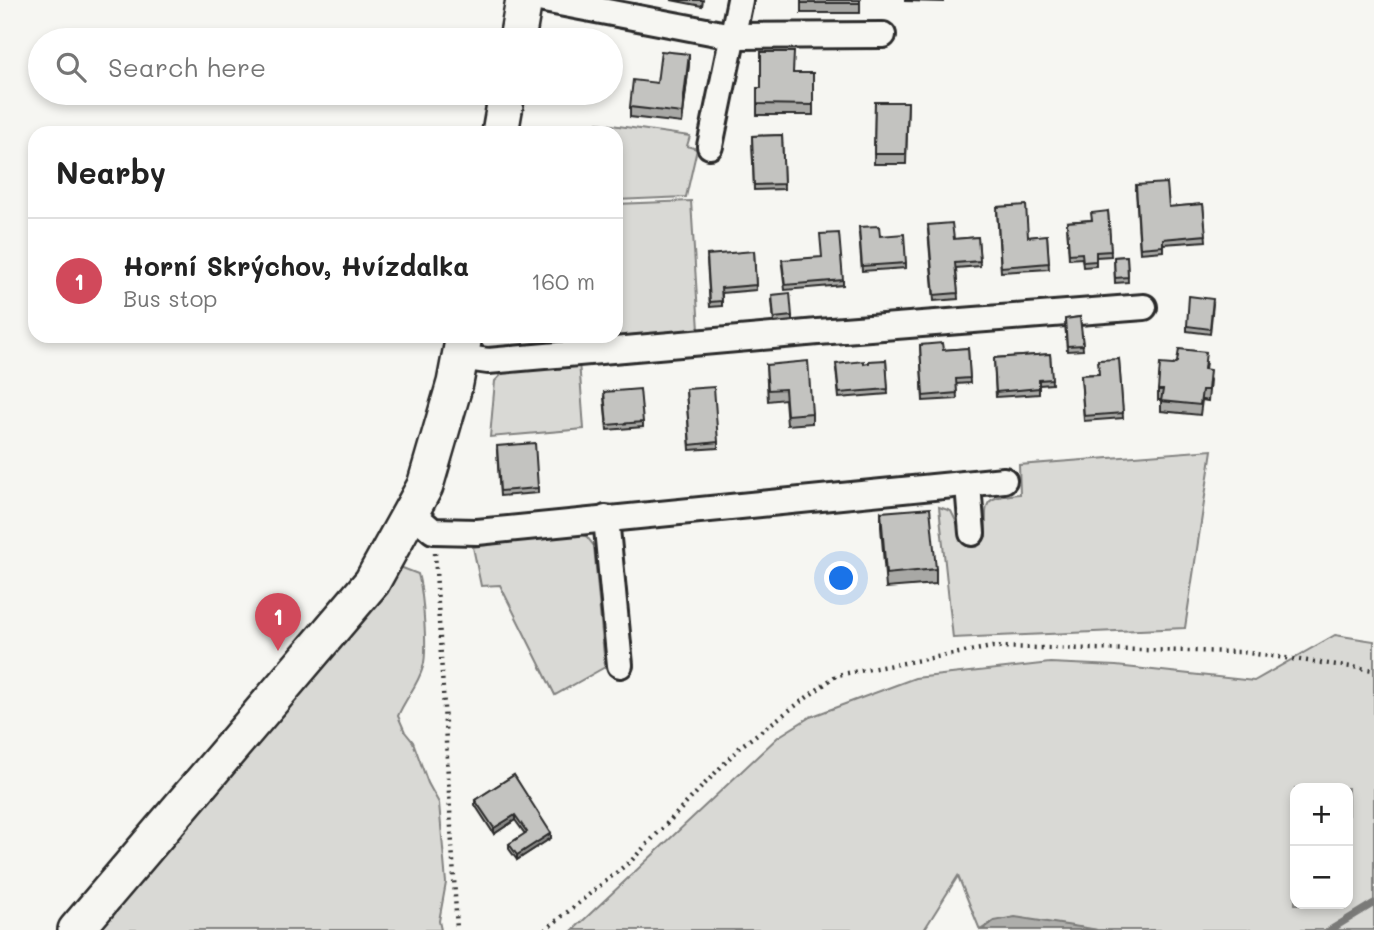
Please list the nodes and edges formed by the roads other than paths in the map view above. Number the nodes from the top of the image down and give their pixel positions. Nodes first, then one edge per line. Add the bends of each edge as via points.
1 (524, 0) edge
2 (544, 0) edge
3 (740, 0) edge
4 (519, 28) edge
5 (883, 35) dead end
6 (732, 36) junction
7 (505, 105) edge
8 (501, 126) edge
9 (710, 146) dead end
10 (1144, 307) dead end
11 (462, 347) edge
12 (1004, 480) dead end
13 (968, 485) junction
14 (606, 518) junction
15 (422, 521) junction
16 (972, 533) dead end
17 (620, 665) dead end
18 (76, 930) edge

1 - 4 street
2 - 6 street
3 - 6 street
5 - 6 street
6 - 9 street
7 - 8 street
10 - 11 street via 488,361
11 - 15 street via 425,486
12 - 13 street
13 - 14 street
13 - 16 street
14 - 15 street via 477,532
14 - 17 street
15 - 18 street

